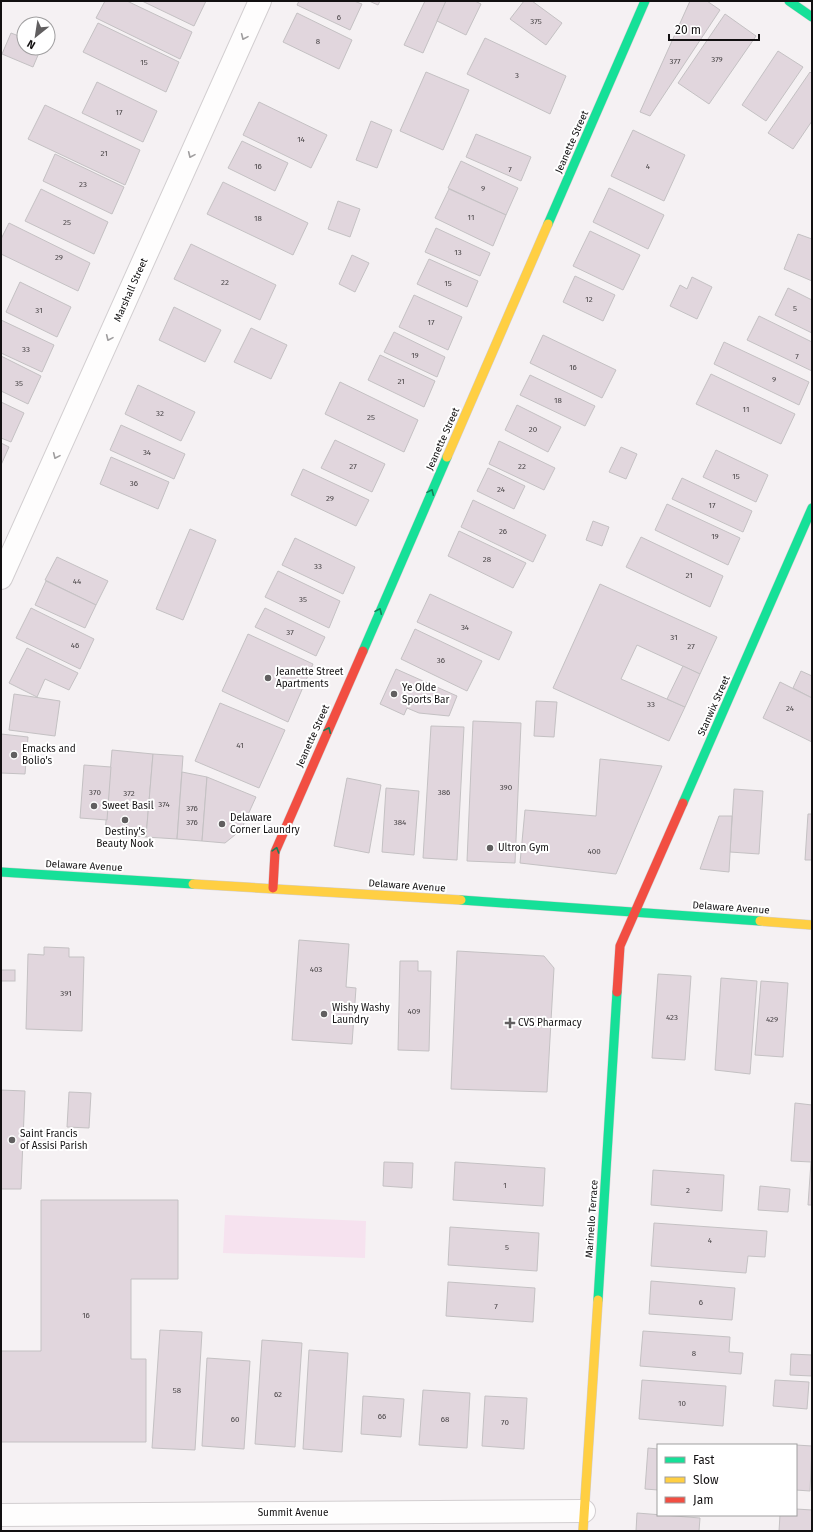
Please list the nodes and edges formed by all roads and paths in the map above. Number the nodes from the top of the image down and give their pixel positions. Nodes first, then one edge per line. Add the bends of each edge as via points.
1 (260, 1) edge
2 (645, 1) edge
3 (789, 1) edge
4 (812, 17) edge
5 (812, 508) edge
6 (1, 578) edge
7 (1, 872) edge
8 (273, 888) junction
9 (634, 912) junction
10 (812, 925) edge
11 (1, 1515) edge
12 (583, 1521) edge

1 -> 6 street, Marshall Street
8 -> 2 street, Jeanette Street via 275,852
3 - 4 street
5 - 9 street, Stanwix Street via 650,882
7 - 8 street, Delaware Avenue
8 - 9 street, Delaware Avenue
9 - 10 street, Delaware Avenue
9 - 12 street, Marinello Terrace via 620,946
11 - 12 street, Summit Avenue

